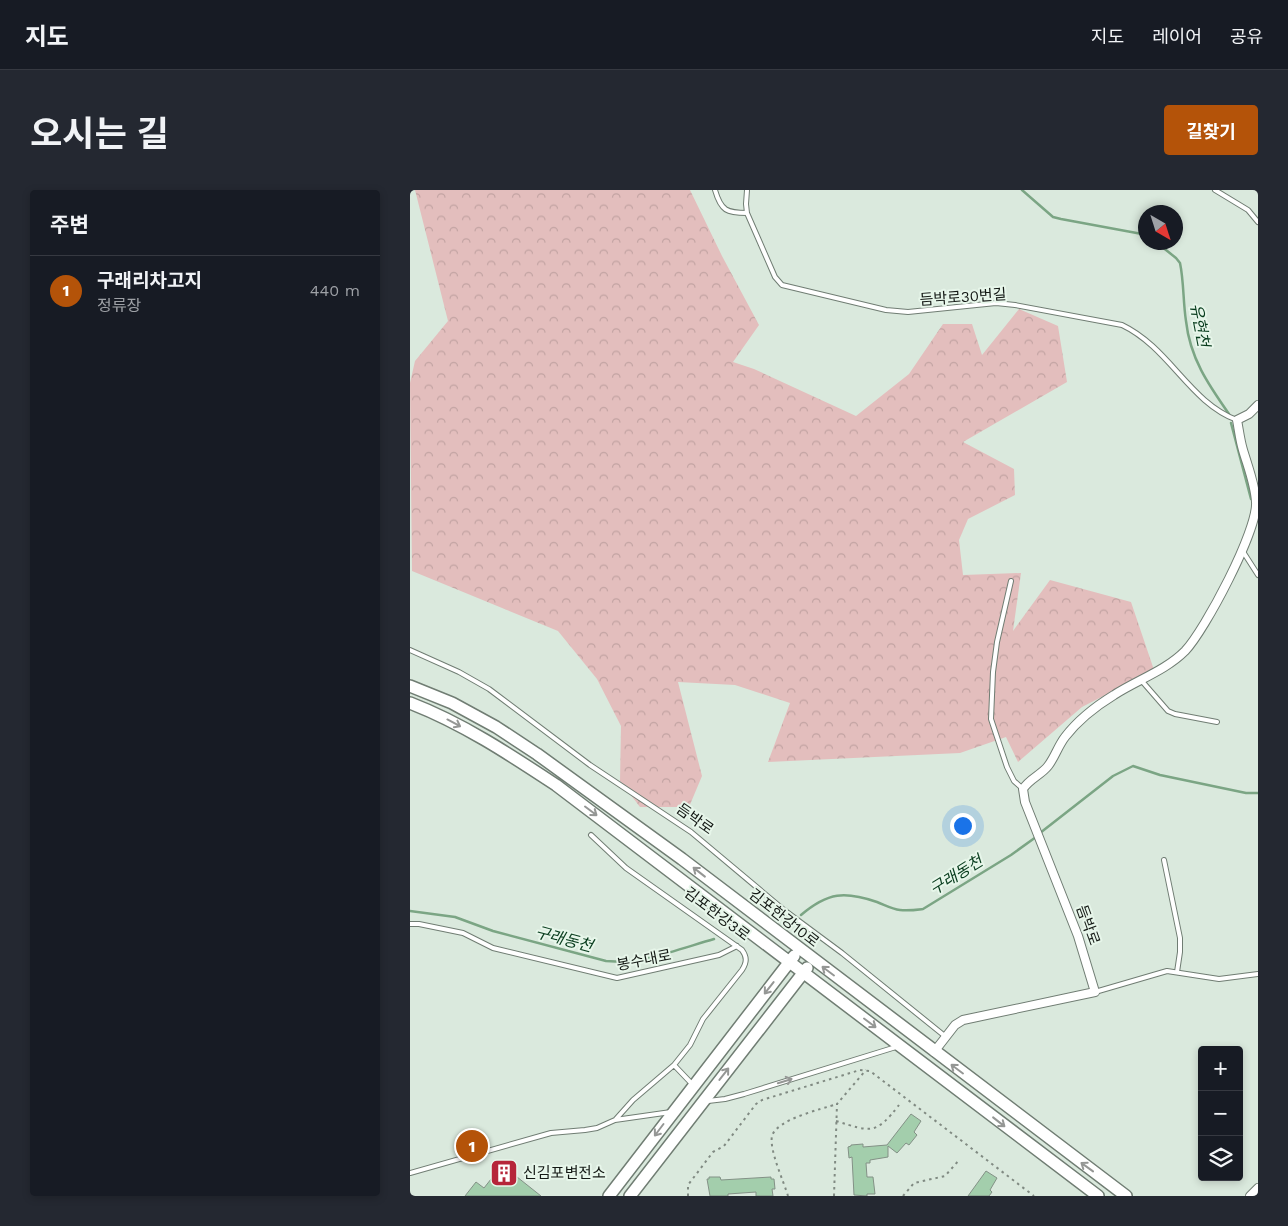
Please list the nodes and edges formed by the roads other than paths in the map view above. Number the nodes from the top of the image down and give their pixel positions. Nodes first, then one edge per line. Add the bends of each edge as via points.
1 (714, 190) edge
2 (747, 190) edge
3 (1215, 190) edge
4 (747, 214) junction
5 (1258, 222) edge
6 (1258, 406) edge
7 (1237, 420) junction
8 (1257, 501) edge
9 (1242, 550) junction
10 (1258, 575) edge
11 (1011, 581) dead end
12 (410, 650) edge
13 (1141, 680) junction
14 (410, 686) edge
15 (410, 703) edge
16 (1217, 722) dead end
17 (1022, 789) junction
18 (591, 835) dead end
19 (1164, 860) dead end
20 (410, 924) edge
21 (737, 946) junction
22 (800, 949) junction
23 (813, 960) junction
24 (789, 962) junction
25 (804, 972) junction
26 (1177, 972) junction
27 (1258, 974) edge
28 (1096, 992) junction
29 (946, 1037) junction
30 (900, 1045) junction
31 (934, 1052) junction
32 (674, 1065) junction
33 (693, 1085) junction
34 (704, 1101) junction
35 (673, 1112) junction
36 (615, 1120) junction
37 (410, 1173) edge
38 (1258, 1188) edge
39 (609, 1196) edge
40 (630, 1196) edge
41 (1098, 1196) edge
42 (1126, 1196) edge
43 (1250, 1196) edge

1 - 4 lane via 718,200 731,214
2 - 4 lane
3 - 5 lane via 1248,210
4 - 7 lane, 듬박로30번길 via 775,277 782,284 886,310 908,312 996,303 1122,325 1158,350 1210,407
6 - 7 street
7 - 8 street
8 - 9 street
9 - 10 lane
9 - 13 street via 1190,644 1178,656
11 - 17 lane via 997,642 991,719 1007,767
12 - 29 lane, 듬박로 via 490,689 590,765 691,832 784,910
13 - 16 lane via 1175,714
13 - 17 street via 1114,694 1076,724 1049,765
22 -> 14 street, 김포한강10로 via 537,754 459,707
15 -> 24 street, 김포한강10로 via 492,743 556,785
17 - 28 street, 듬박로
18 - 21 lane, 김포한강3로 via 626,868
19 - 26 lane via 1180,938
20 - 21 lane, 봉수대로 via 463,933 493,948 617,978 719,955
21 - 32 lane, 김포한강3로 via 746,956 746,964 703,1019
22 - 23 street, 김포한강10로
22 - 24 street
23 - 25 street
31 -> 23 street, 김포한강10로
24 - 25 street, 김포한강10로
24 -> 33 street
25 -> 30 street, 김포한강10로
34 -> 25 street
26 - 27 lane via 1219,979
26 - 28 lane via 1167,971
28 - 29 street via 963,1020
29 - 31 street
34 -> 30 lane via 744,1094
30 -> 41 street, 김포한강10로
42 -> 31 street, 김포한강10로
32 - 33 lane
32 - 36 lane
33 - 35 street
34 - 40 street
35 - 36 lane
35 -> 39 street
36 - 37 lane via 597,1128 551,1133
38 - 43 street

